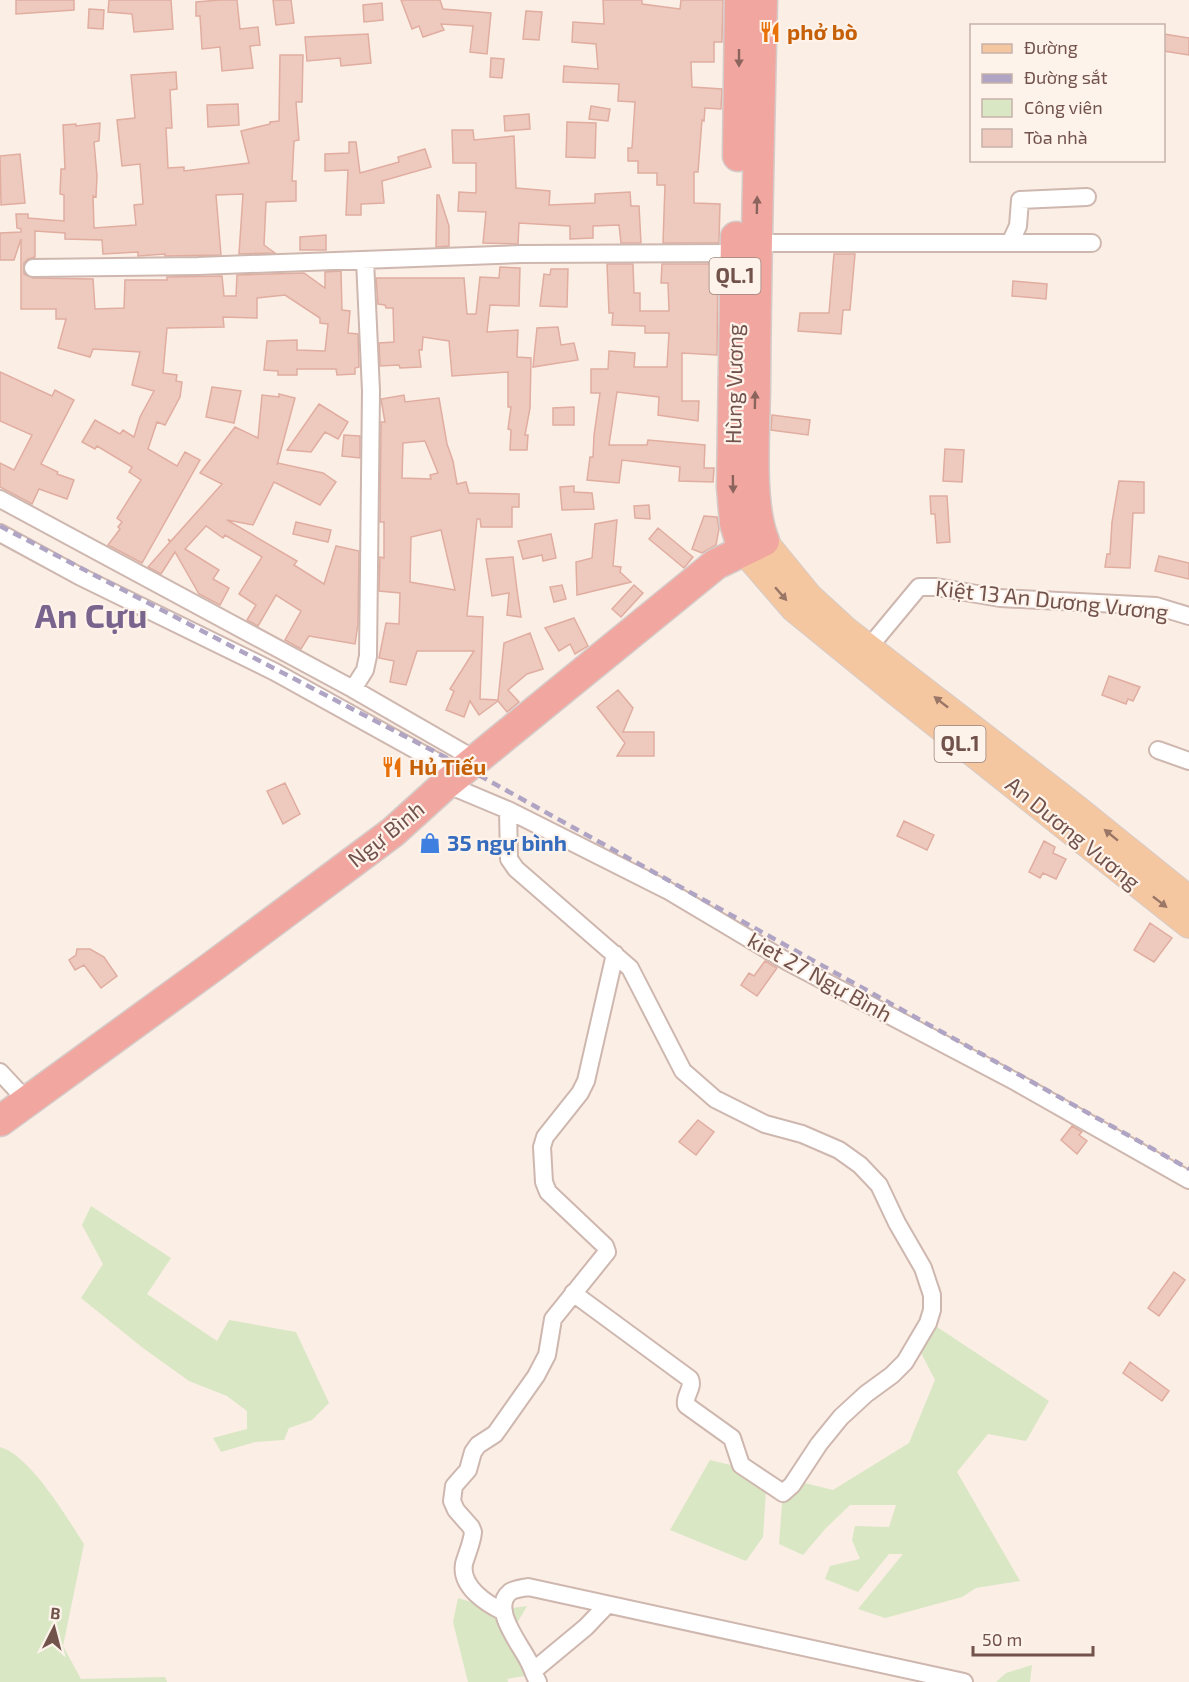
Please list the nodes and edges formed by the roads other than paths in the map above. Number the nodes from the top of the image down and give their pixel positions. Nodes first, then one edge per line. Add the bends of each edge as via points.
1 (740, 0) edge
2 (762, 0) edge
3 (1087, 197) dead end
4 (1010, 243) junction
5 (1092, 243) dead end
6 (746, 248) junction
7 (365, 260) junction
8 (33, 268) dead end
9 (0, 499) edge
10 (0, 533) edge
11 (753, 546) junction
12 (1189, 616) edge
13 (870, 646) junction
14 (354, 689) junction
15 (1158, 750) dead end
16 (1189, 761) edge
17 (460, 773) junction
18 (508, 810) junction
19 (1189, 899) edge
20 (1189, 925) edge
21 (615, 954) junction
22 (0, 1072) edge
23 (27, 1101) junction
24 (0, 1121) edge
25 (1189, 1180) edge
26 (573, 1293) junction
27 (607, 1605) junction
28 (504, 1612) junction
29 (535, 1677) edge
30 (964, 1682) edge

1 -> 6 highway, Hùng Vương / QL.1
6 -> 2 highway, Hùng Vương / QL.1
3 - 4 street via 1020,200 1018,226
4 - 5 street
4 - 6 street
6 - 7 street
6 - 11 highway, Hùng Vương / QL.1 via 732,487 735,523
7 - 8 street
7 - 14 street via 371,391 368,656
9 - 14 street
10 - 17 street via 275,672
11 - 13 main road, An Dương Vương / QL.1 via 846,630
11 - 17 highway, Ngự Bình via 716,564
11 -> 20 main road, An Dương Vương / QL.1 via 794,609
12 - 13 street, Kiệt 13 An Dương Vương via 1156,606 1000,598 919,587
19 -> 13 main road, An Dương Vương / QL.1
14 - 17 street
15 - 16 street
17 - 18 street, kiet 27 Ngự Bình
17 - 23 highway, Ngự Bình via 393,832
18 - 21 street via 508,859 580,927
18 - 25 street, kiet 27 Ngự Bình via 666,890 788,962 1016,1082
21 - 26 street via 586,1081 552,1126 542,1147 548,1192 607,1252
21 - 26 street via 630,968 682,1071 715,1099 765,1124 839,1150 879,1185 922,1268 932,1295 932,1310 905,1362 841,1417 783,1493 741,1465 732,1438 686,1405 692,1385 690,1378
22 - 23 street
23 - 24 highway, Ngự Bình
26 - 28 street via 552,1319 547,1355 536,1376 495,1434 478,1445 468,1470 454,1486 456,1510 473,1532 465,1578 486,1603
27 - 28 street via 528,1587 511,1591 504,1599
27 - 29 street
27 - 30 street
28 - 29 street

